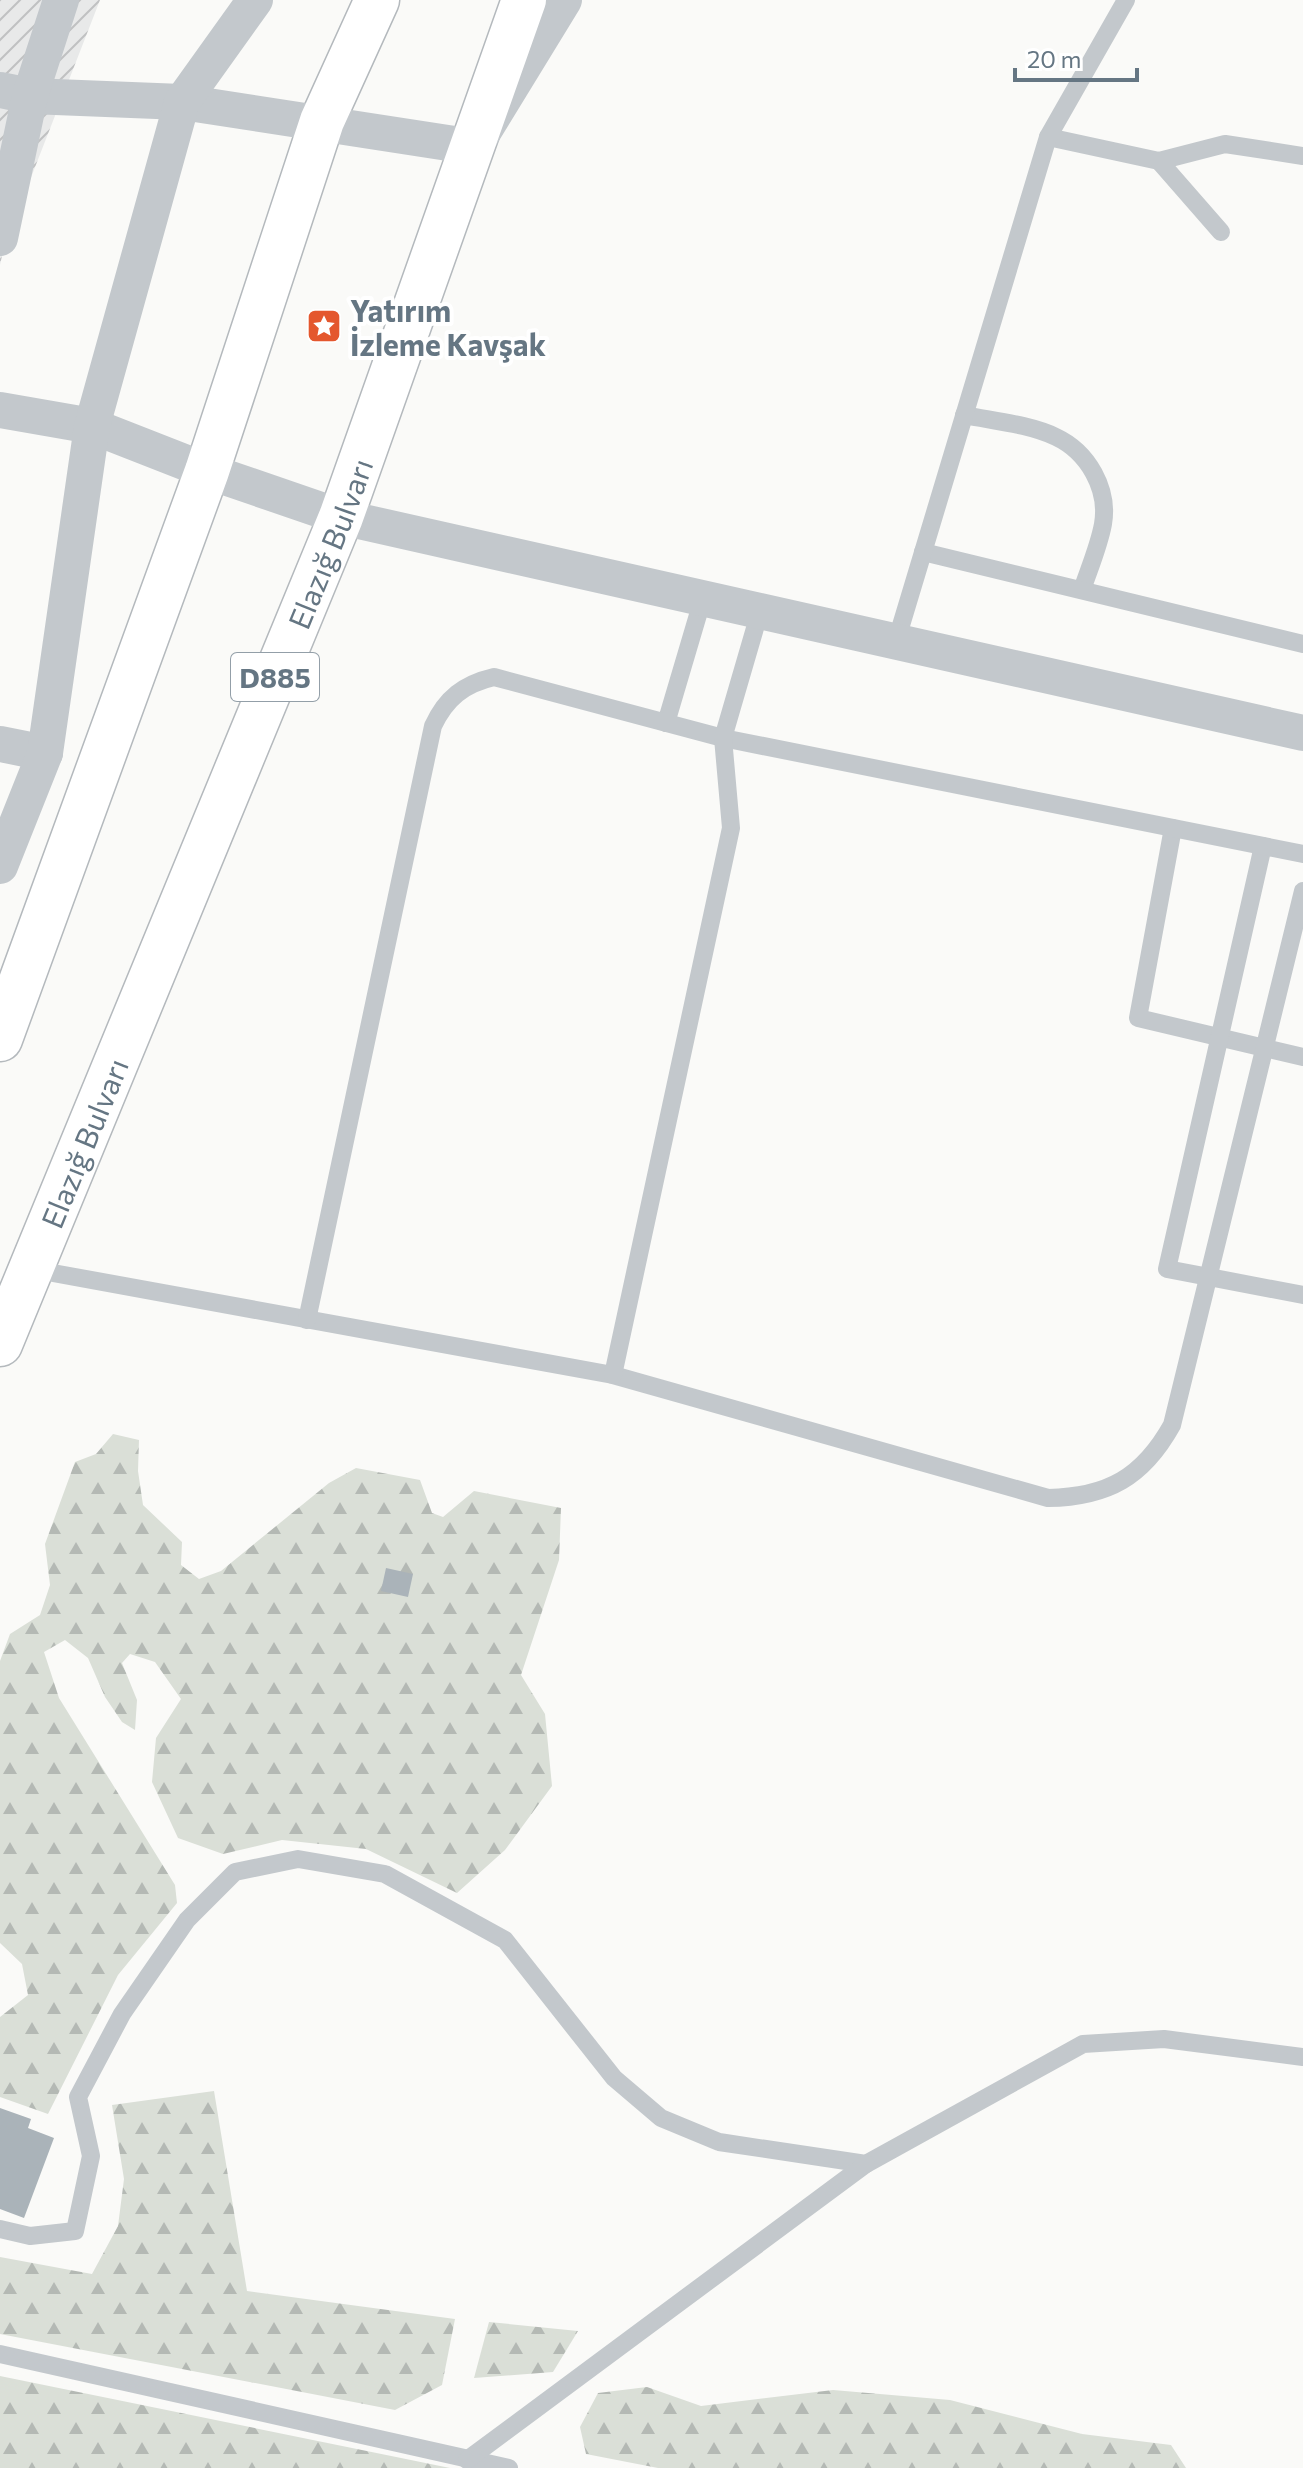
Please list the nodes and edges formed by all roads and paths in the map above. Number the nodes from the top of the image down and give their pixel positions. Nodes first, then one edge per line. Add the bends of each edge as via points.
1 (61, 0) edge
2 (255, 0) edge
3 (377, 0) edge
4 (524, 0) edge
5 (564, 0) edge
6 (1126, 0) edge
7 (15, 93) edge
8 (182, 102) junction
9 (322, 121) junction
10 (1048, 137) junction
11 (474, 147) junction
12 (1303, 156) edge
13 (1159, 161) junction
14 (1221, 232) dead end
15 (0, 238) edge
16 (0, 410) edge
17 (964, 415) junction
18 (92, 426) junction
19 (207, 471) junction
20 (341, 517) junction
21 (923, 552) junction
22 (1082, 590) junction
23 (703, 598) junction
24 (760, 611) junction
25 (896, 642) junction
26 (1303, 644) edge
27 (666, 723) junction
28 (1303, 733) edge
29 (723, 738) junction
30 (0, 744) edge
31 (45, 753) junction
32 (1173, 828) junction
33 (1263, 846) junction
34 (1303, 854) edge
35 (0, 866) edge
36 (1303, 891) edge
37 (1219, 1038) junction
38 (0, 1039) edge
39 (1264, 1049) junction
40 (1303, 1057) edge
41 (31, 1269) junction
42 (1208, 1278) junction
43 (1303, 1295) edge
44 (307, 1320) junction
45 (0, 1344) edge
46 (613, 1375) junction
47 (1303, 2057) edge
48 (866, 2164) junction
49 (0, 2229) edge
50 (0, 2354) edge
51 (467, 2460) junction
52 (509, 2468) edge

1 - 7 street
2 - 8 street
3 - 9 highway
4 - 11 highway, Elazığ Bulvarı / D885
5 - 11 street
6 - 10 lane
7 - 8 street
7 - 15 street
8 - 9 street
8 - 18 street
9 - 11 street
9 - 19 highway
10 - 13 lane
10 - 17 lane
11 - 20 highway, Elazığ Bulvarı / D885
12 - 13 lane via 1225,144
13 - 14 lane
16 - 18 street
17 - 21 lane
17 - 22 lane via 1055,437 1088,463 1104,509
18 - 19 street
18 - 31 street
19 - 20 street
19 - 38 highway
20 - 23 street
20 - 41 highway, Elazığ Bulvarı / D885
21 - 22 lane
21 - 25 lane
22 - 26 lane
23 - 24 street
23 - 27 lane
24 - 25 street
24 - 29 lane
25 - 28 street
27 - 29 lane
27 - 44 lane via 494,677 455,693 439,713
29 - 32 lane
29 - 46 lane via 731,828
30 - 31 street
31 - 35 street
32 - 33 lane
32 - 37 lane via 1138,1018
33 - 34 lane
33 - 37 lane
36 - 39 lane
37 - 39 lane
37 - 42 lane via 1167,1269
39 - 40 lane
39 - 42 lane
41 - 44 lane
41 - 45 highway, Elazığ Bulvarı / D885
42 - 43 lane
42 - 46 lane via 1172,1425 1160,1446 1125,1479 1075,1498 1048,1498
44 - 46 lane
47 - 48 lane via 1164,2039 1083,2044
48 - 49 lane via 719,2142 661,2118 614,2078 505,1940 385,1874 298,1859 235,1872 187,1920 122,2014 78,2097 91,2156 75,2231 30,2236
48 - 51 lane
50 - 51 lane
51 - 52 lane

